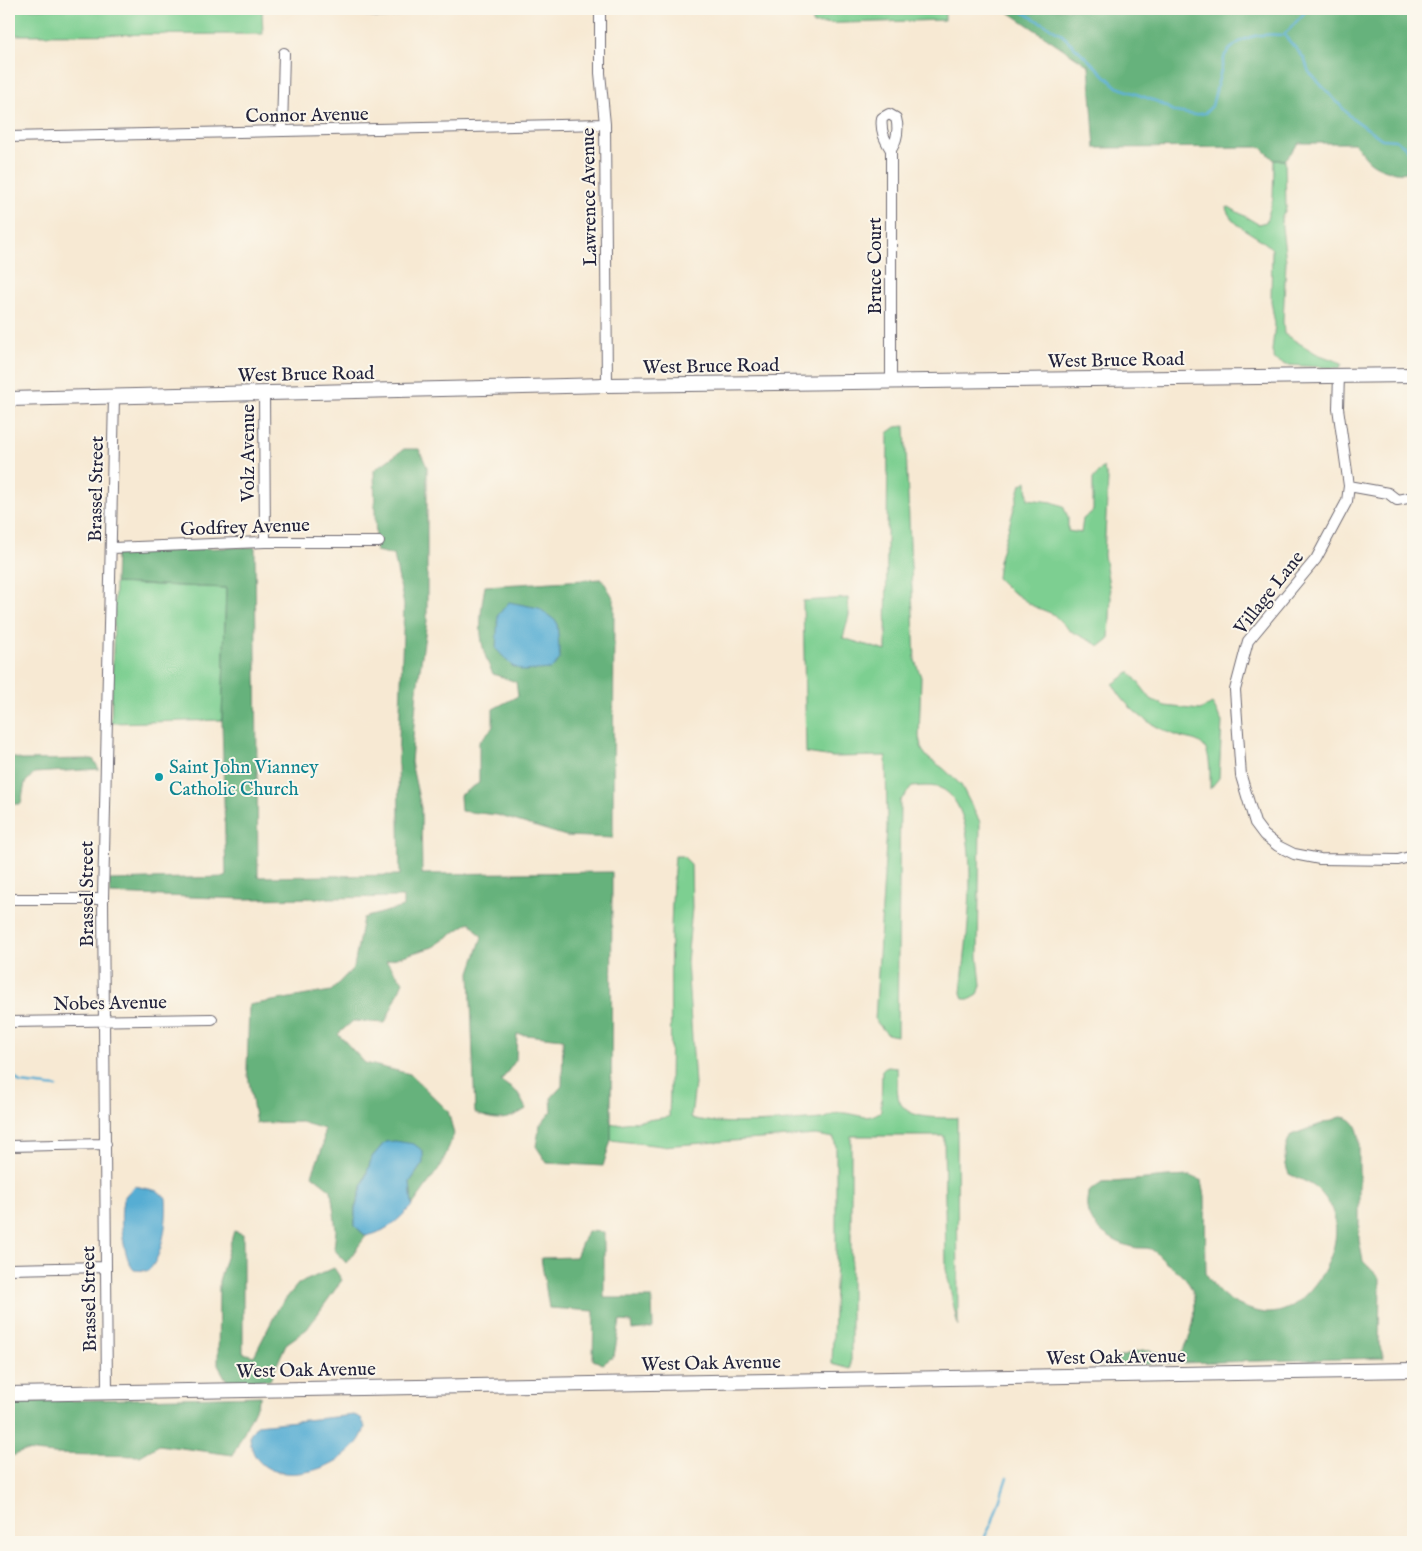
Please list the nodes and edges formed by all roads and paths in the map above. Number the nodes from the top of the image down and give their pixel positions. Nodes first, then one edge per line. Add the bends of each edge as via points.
1 (600, 9) edge
2 (284, 53) dead end
3 (605, 124) junction
4 (282, 132) junction
5 (9, 137) edge
6 (892, 150) dead end
7 (1413, 375) edge
8 (1339, 376) junction
9 (892, 381) junction
10 (607, 385) junction
11 (264, 393) junction
12 (114, 397) junction
13 (9, 399) edge
14 (1349, 486) junction
15 (1413, 497) edge
16 (265, 542) junction
17 (379, 542) dead end
18 (112, 548) junction
19 (1413, 856) edge
20 (9, 899) edge
21 (103, 899) junction
22 (106, 1019) junction
23 (212, 1019) dead end
24 (9, 1022) edge
25 (106, 1144) junction
26 (9, 1146) edge
27 (105, 1267) junction
28 (9, 1270) edge
29 (1413, 1370) edge
30 (107, 1392) junction
31 (9, 1394) edge

1 - 3 street, Lawrence Avenue via 600,73
2 - 4 street
3 - 4 street, Connor Avenue
3 - 10 street, Lawrence Avenue
4 - 5 street, Connor Avenue
6 - 9 street, Bruce Court
7 - 8 street, West Bruce Road
8 - 9 street, West Bruce Road
8 - 14 street, Village Lane via 1338,408
9 - 10 street, West Bruce Road
10 - 11 street, West Bruce Road
11 - 12 street, West Bruce Road
11 - 16 street, Volz Avenue
12 - 13 street, West Bruce Road
12 - 18 street, Brassel Street
14 - 15 street via 1388,493 1397,500
14 - 19 street, Village Lane via 1347,501 1316,559 1248,641 1235,690 1241,776 1255,823 1264,836 1294,854 1398,860
16 - 17 street, Godfrey Avenue
16 - 18 street, Godfrey Avenue
18 - 21 street, Brassel Street
20 - 21 street
21 - 22 street, Brassel Street
22 - 23 street, Nobes Avenue
22 - 24 street, Nobes Avenue
22 - 25 street, Brassel Street
25 - 26 street
25 - 27 street, Brassel Street
27 - 28 street
27 - 30 street, Brassel Street
29 - 30 street, West Oak Avenue
30 - 31 street, West Oak Avenue

